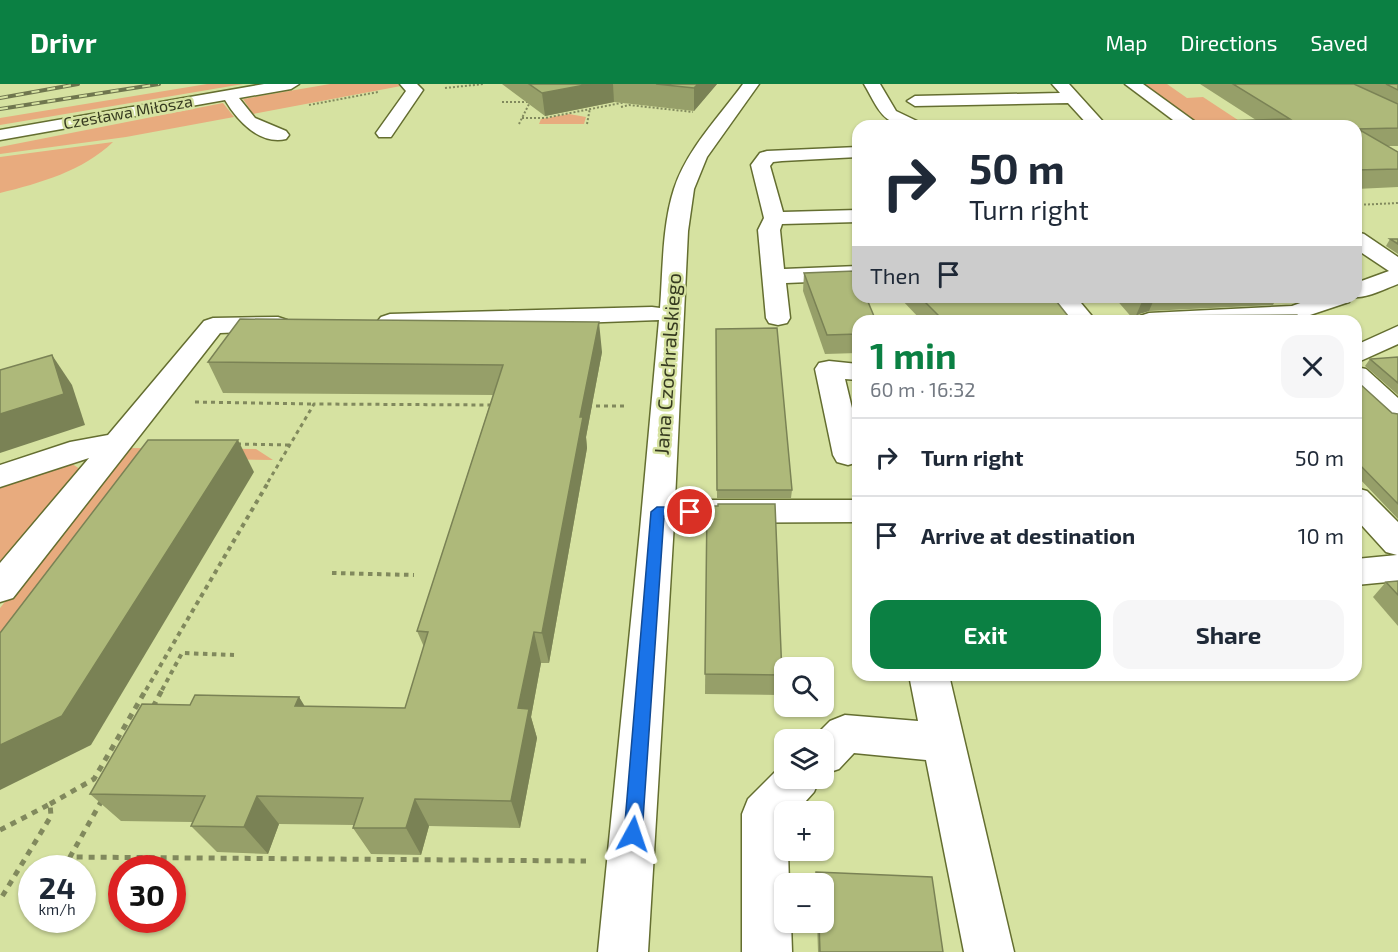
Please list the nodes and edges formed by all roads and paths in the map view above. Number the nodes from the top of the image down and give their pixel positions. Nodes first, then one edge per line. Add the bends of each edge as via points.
1 (291, 84) edge
2 (408, 84) edge
3 (484, 84) edge
4 (751, 84) edge
5 (872, 84) edge
6 (996, 84) edge
7 (1060, 84) edge
8 (1133, 84) edge
9 (445, 88) dead end
10 (229, 95) junction
11 (525, 96) dead end
12 (1072, 98) junction
13 (1010, 99) junction
14 (637, 100) dead end
15 (915, 101) dead end
16 (502, 102) dead end
17 (530, 102) junction
18 (584, 103) edge
19 (621, 107) dead end
20 (591, 109) junction
21 (697, 112) dead end
22 (522, 118) junction
23 (902, 120) edge
24 (1092, 120) edge
25 (1184, 120) edge
26 (519, 124) dead end
27 (587, 124) edge
28 (385, 133) dead end
29 (0, 135) edge
30 (280, 135) dead end
31 (852, 152) edge
32 (1398, 203) edge
33 (1362, 205) edge
34 (852, 216) edge
35 (774, 218) junction
36 (1362, 243) edge
37 (1398, 267) edge
38 (852, 273) edge
39 (773, 276) junction
40 (1398, 276) edge
41 (1362, 289) edge
42 (1068, 303) edge
43 (1323, 303) edge
44 (652, 314) dead end
45 (1078, 315) edge
46 (1258, 315) edge
47 (778, 318) dead end
48 (367, 322) edge
49 (296, 324) edge
50 (1398, 334) edge
51 (1362, 353) edge
52 (852, 371) edge
53 (1362, 380) edge
54 (150, 402) junction
55 (314, 404) junction
56 (500, 405) edge
57 (582, 406) edge
58 (630, 406) dead end
59 (1398, 413) edge
60 (119, 443) junction
61 (233, 444) edge
62 (291, 445) junction
63 (848, 455) dead end
64 (0, 476) edge
65 (1362, 505) edge
66 (852, 511) edge
67 (657, 512) junction
68 (1398, 543) edge
69 (1398, 568) edge
70 (1362, 571) edge
71 (332, 573) dead end
72 (414, 575) dead end
73 (0, 588) edge
74 (234, 655) dead end
75 (930, 681) edge
76 (148, 715) edge
77 (942, 741) junction
78 (834, 745) edge
79 (789, 789) edge
80 (103, 798) edge
81 (50, 804) junction
82 (0, 830) edge
83 (592, 861) dead end
84 (0, 900) edge
85 (622, 952) edge
86 (767, 952) edge
87 (989, 952) edge

1 - 10 street, Czesława Miłosza
2 - 28 street via 416,90
3 - 9 path
4 - 67 street, Jana Czochralskiego via 698,157 684,189 677,231
5 - 23 street via 890,114
6 - 13 street
7 - 12 street
8 - 25 street
10 - 29 street, Czesława Miłosza
10 - 30 street via 257,129
11 - 17 path via 532,99
12 - 13 street
12 - 24 street
13 - 15 street
14 - 20 path
16 - 17 path
17 - 22 path
18 - 20 path
19 - 21 path
20 - 22 path
20 - 27 path
22 - 26 path
31 - 35 street via 767,158 760,165
32 - 33 path
34 - 35 street
35 - 39 street via 769,230
36 - 37 street
38 - 39 street
39 - 47 street
40 - 41 street
42 - 45 street
43 - 46 street via 1295,313
44 - 48 street
49 - 54 street via 213,326
50 - 51 street
52 - 63 street via 829,369
53 - 59 street
54 - 55 path
54 - 60 street
55 - 56 path
55 - 62 path
57 - 58 path
60 - 64 street via 81,449
60 - 73 street
61 - 62 path
62 - 81 path via 94,779
65 - 68 street
66 - 67 street
67 - 85 street, Jana Czochralskiego
69 - 70 street
71 - 72 path
74 - 76 path via 182,653
75 - 77 street
77 - 78 street via 845,734
77 - 87 street
79 - 86 street via 764,814
80 - 83 path via 70,857
81 - 82 path
81 - 84 path via 51,816

